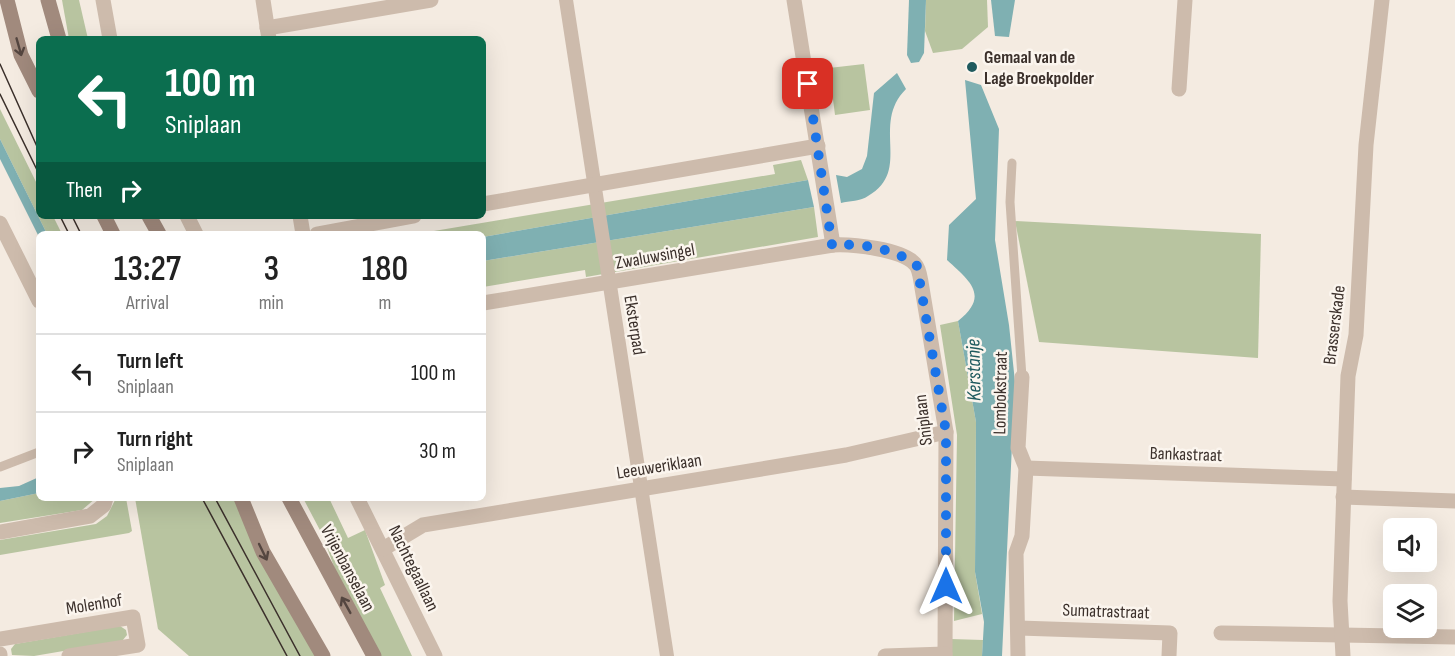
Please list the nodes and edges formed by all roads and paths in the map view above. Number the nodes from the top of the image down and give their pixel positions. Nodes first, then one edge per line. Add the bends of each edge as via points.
1 (7, 0) edge
2 (48, 0) edge
3 (103, 0) edge
4 (263, 0) edge
5 (431, 0) edge
6 (566, 0) edge
7 (794, 0) edge
8 (1185, 0) edge
9 (1383, 0) edge
10 (357, 6) edge
11 (268, 34) edge
12 (58, 36) edge
13 (109, 36) edge
14 (36, 85) edge
15 (1179, 89) dead end
16 (818, 146) junction
17 (1012, 163) dead end
18 (595, 183) junction
19 (486, 203) edge
20 (398, 219) edge
21 (0, 223) edge
22 (333, 231) edge
23 (832, 245) junction
24 (610, 283) junction
25 (36, 295) edge
26 (486, 303) edge
27 (1022, 378) joint
28 (946, 432) junction
29 (36, 453) edge
30 (0, 467) edge
31 (1026, 468) junction
32 (1344, 479) junction
33 (642, 488) junction
34 (1343, 497) junction
35 (105, 501) edge
36 (242, 501) edge
37 (291, 501) edge
38 (359, 501) edge
39 (1455, 501) edge
40 (0, 532) edge
41 (383, 549) junction
42 (1019, 628) junction
43 (1221, 633) dead end
44 (1344, 634) junction
45 (1455, 637) edge
46 (0, 639) edge
47 (945, 655) edge
48 (69, 656) edge
49 (323, 656) edge
50 (374, 656) edge
51 (435, 656) edge
52 (667, 656) edge
53 (885, 656) edge
54 (1018, 656) edge
55 (1169, 656) edge
56 (1343, 656) edge

1 -> 14 main road via 21,56
2 - 12 main road
3 - 13 street
4 - 11 street
5 - 10 street
6 - 18 street, Eksterpad
7 - 16 street
8 - 15 street
9 - 32 street, Brasserskade via 1366,145 1356,335 1347,376
10 - 11 street
16 - 18 street
16 - 23 street
17 - 27 lane, Lombokstraat via 1010,202
18 - 19 street
18 - 24 street, Eksterpad
20 - 22 street
21 - 25 street
23 - 24 street, Zwaluwsingel
23 - 28 street, Sniplaan via 852,244 907,257 917,266
24 - 26 street, Zwaluwsingel
24 - 33 street, Eksterpad
27 - 31 street, Lombokstraat via 1018,448
28 - 33 street, Leeuweriklaan via 846,455
28 - 47 street, Sniplaan
29 - 30 lane
31 - 32 street, Bankastraat
31 - 42 street, Lombokstraat via 1022,536 1016,553 1015,621
32 - 34 street, Brasserskade
33 - 41 street, Leeuweriklaan via 423,525
33 - 52 street, Eksterpad
34 - 39 street
34 - 44 street, Brasserskade via 1340,601
35 - 40 street via 90,516
36 -> 49 main road via 263,552
50 -> 37 main road, Vrijenbanselaan
38 - 41 street, Nachtegaallaan
41 - 51 street, Nachtegaallaan
42 - 54 street, Lombokstraat
42 - 55 street, Sumatrastraat via 1170,633
43 - 44 street
44 - 45 street
44 - 56 street, Brasserskade
46 - 48 street, Molenhof via 133,617 138,645
47 - 53 street

